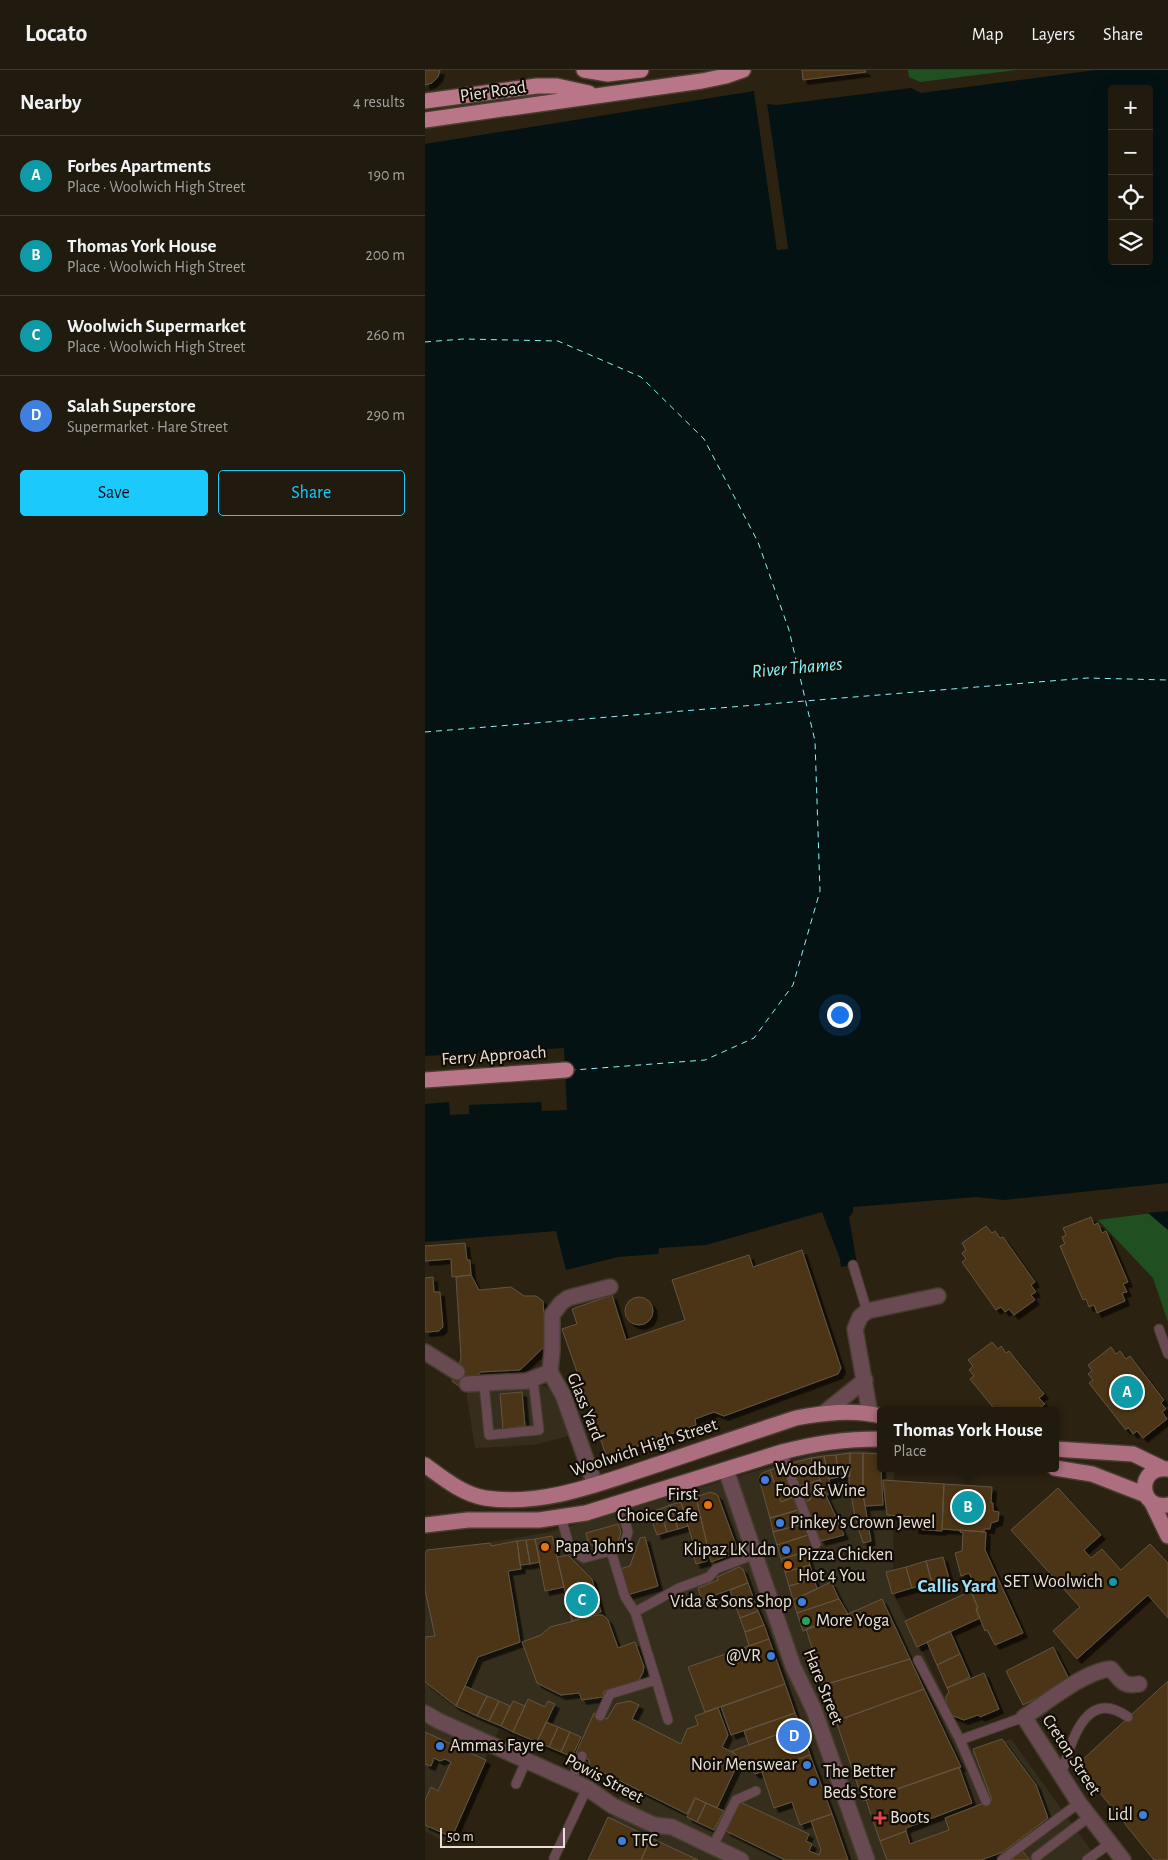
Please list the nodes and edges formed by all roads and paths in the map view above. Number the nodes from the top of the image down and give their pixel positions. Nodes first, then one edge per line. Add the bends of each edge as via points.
1 (584, 70) edge
2 (641, 70) edge
3 (743, 70) edge
4 (600, 96) junction
5 (425, 101) edge
6 (425, 120) edge
7 (565, 1070) dead end
8 (425, 1080) edge
9 (853, 1265) dead end
10 (610, 1286) dead end
11 (938, 1296) dead end
12 (867, 1311) junction
13 (1159, 1328) dead end
14 (425, 1352) edge
15 (1168, 1354) edge
16 (457, 1372) dead end
17 (550, 1372) junction
18 (533, 1379) junction
19 (865, 1380) junction
20 (467, 1384) dead end
21 (484, 1384) junction
22 (825, 1413) junction
23 (875, 1415) edge
24 (877, 1439) edge
25 (1059, 1449) edge
26 (782, 1452) junction
27 (425, 1465) edge
28 (1166, 1468) edge
29 (1059, 1469) edge
30 (726, 1470) junction
31 (595, 1485) junction
32 (1149, 1499) junction
33 (620, 1504) junction
34 (1168, 1505) edge
35 (561, 1517) junction
36 (425, 1525) edge
37 (1168, 1536) edge
38 (816, 1544) dead end
39 (611, 1551) junction
40 (755, 1554) junction
41 (635, 1612) junction
42 (918, 1660) dead end
43 (656, 1680) junction
44 (1139, 1684) dead end
45 (425, 1713) edge
46 (600, 1716) dead end
47 (1128, 1717) dead end
48 (1024, 1718) junction
49 (668, 1720) dead end
50 (960, 1740) junction
51 (582, 1756) dead end
52 (526, 1761) junction
53 (1061, 1775) junction
54 (571, 1781) junction
55 (516, 1784) dead end
56 (587, 1788) junction
57 (756, 1791) dead end
58 (986, 1801) dead end
59 (1079, 1803) junction
60 (1089, 1817) junction
61 (1109, 1844) junction
62 (713, 1846) junction
63 (1036, 1857) dead end
64 (555, 1860) edge
65 (741, 1860) edge
66 (867, 1860) edge
67 (1002, 1860) edge
68 (1087, 1860) edge
69 (1123, 1860) edge

1 - 2 highway via 608,74
3 - 4 highway, Pier Road via 702,81
4 - 5 highway via 557,86 537,86
4 - 6 highway, Pier Road
7 - 8 highway, Ferry Approach
9 - 12 lane
10 - 17 street, Glass Yard via 561,1303 552,1316
11 - 12 street
12 - 19 street via 855,1329
13 - 15 lane
14 - 16 street
17 - 18 street, Glass Yard
17 - 31 street, Glass Yard via 563,1395
18 - 21 street, Glass Yard
18 - 21 lane via 539,1430 489,1435
19 - 22 street
19 - 23 street
20 - 21 street, Glass Yard
22 - 23 main road, Woolwich High Street
22 - 31 main road, Woolwich High Street via 796,1418
24 - 26 main road via 847,1439
25 - 28 main road via 1133,1454
26 - 30 main road
26 - 38 lane
27 - 31 main road, Woolwich High Street via 459,1488 483,1497 537,1498
28 - 32 main road via 1156,1469 1147,1477 1144,1483
29 - 32 main road via 1092,1474
30 - 33 main road
30 - 40 street, Hare Street
32 - 34 main road via 1158,1506
32 - 37 main road
33 - 35 main road
33 - 39 lane via 628,1532 623,1548
35 - 36 main road
35 - 39 lane via 570,1549 584,1558
39 - 41 lane via 625,1598
40 - 41 lane via 716,1568 709,1577 679,1588
40 - 66 street, Hare Street via 793,1666 813,1710
41 - 43 lane
42 - 50 lane
43 - 46 lane via 610,1694
43 - 49 lane
44 - 48 street via 1123,1684 1111,1669 1096,1671
45 - 52 street, Powis Street
47 - 53 lane via 1118,1710 1105,1708 1089,1714 1076,1729
48 - 50 lane
48 - 53 street, Creton Street
50 - 58 lane
51 - 54 lane
52 - 54 street, Powis Street
52 - 55 lane
53 - 59 street, Creton Street
54 - 56 street, Powis Street
56 - 62 street, Powis Street via 613,1806 654,1825 672,1827
56 - 64 lane
57 - 62 lane via 736,1800
59 - 60 street, Creton Street
59 - 67 lane
60 - 61 street, Creton Street
60 - 63 lane
61 - 68 lane
61 - 69 street, Creton Street
62 - 65 street, Powis Street

